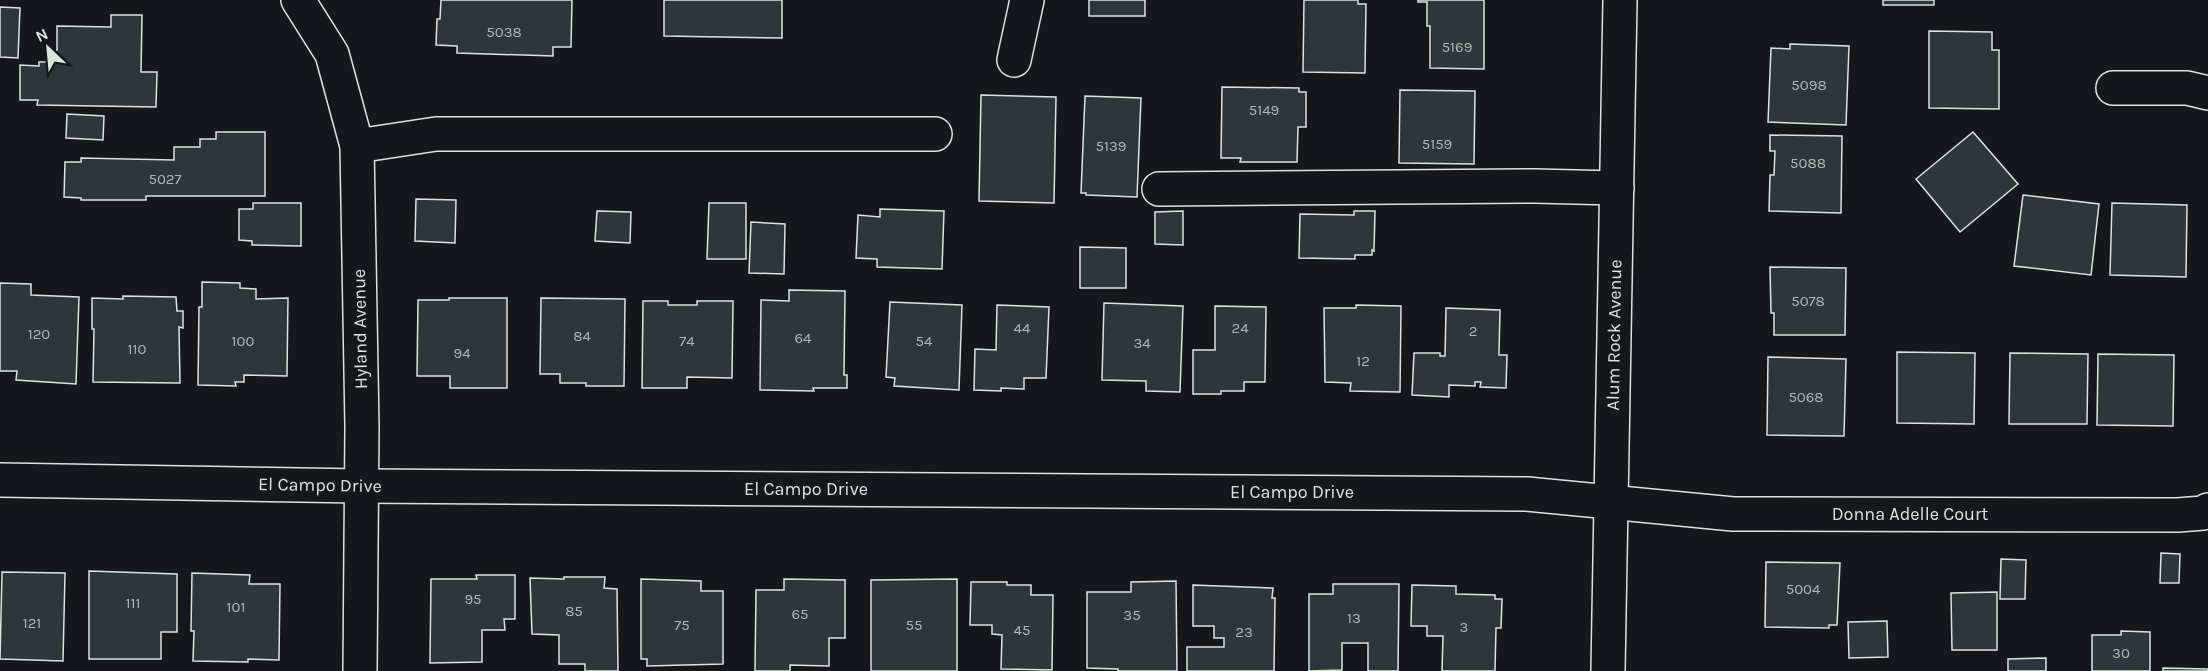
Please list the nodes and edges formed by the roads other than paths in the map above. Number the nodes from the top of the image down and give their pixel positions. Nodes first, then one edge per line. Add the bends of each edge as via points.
1 (298, 0) edge
2 (1027, 0) edge
3 (1620, 0) edge
4 (1014, 60) dead end
5 (2113, 88) dead end
6 (2208, 93) edge
7 (935, 134) dead end
8 (357, 146) junction
9 (1617, 188) junction
10 (1159, 189) dead end
11 (0, 480) edge
12 (361, 486) junction
13 (1611, 502) junction
14 (2208, 510) edge
15 (360, 671) edge
16 (1608, 671) edge

1 - 8 street, Hyland Avenue via 332,54
2 - 4 street
3 - 9 street, Alum Rock Avenue
5 - 6 street via 2187,88
7 - 8 street via 436,134
8 - 12 street, Hyland Avenue
9 - 10 street
9 - 13 street, Alum Rock Avenue
11 - 12 street, El Campo Drive
12 - 13 street, El Campo Drive via 1527,494
12 - 15 street, Hyland Avenue
13 - 14 street, Donna Adelle Court via 1733,514 2178,515
13 - 16 street, Alum Rock Avenue

